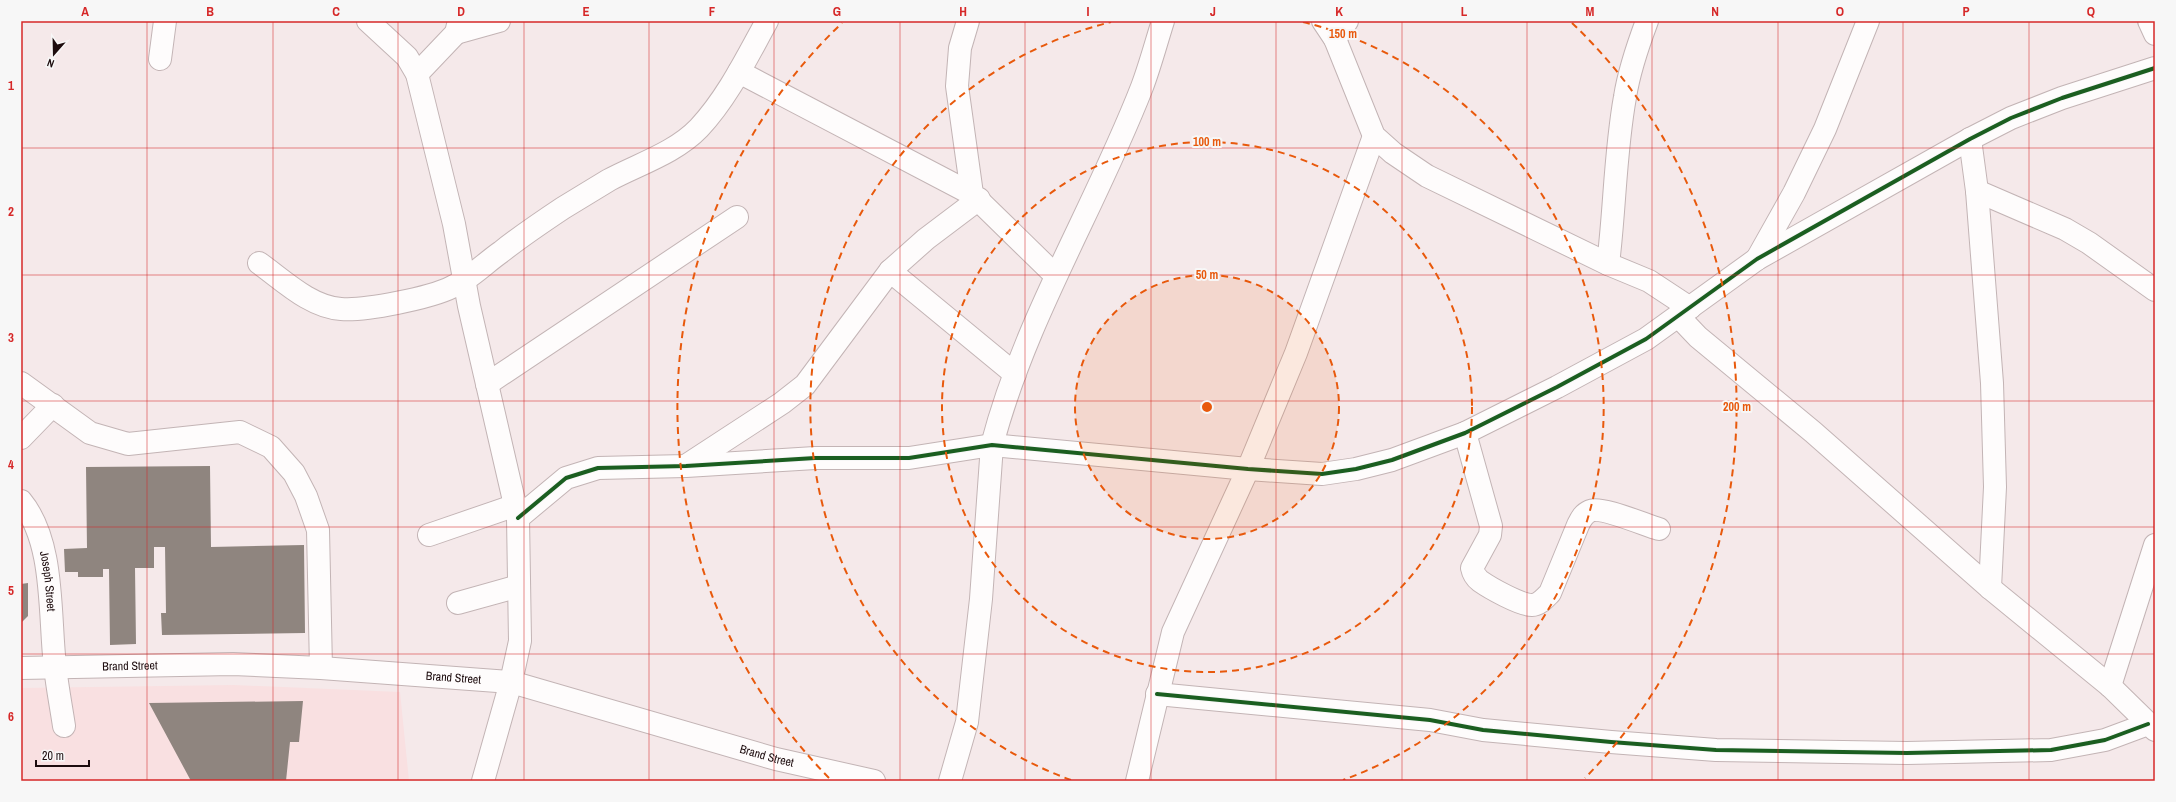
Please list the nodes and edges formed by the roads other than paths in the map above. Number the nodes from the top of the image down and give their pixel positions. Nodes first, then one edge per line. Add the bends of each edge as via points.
1 (166, 21) edge
2 (368, 21) edge
3 (499, 21) edge
4 (767, 21) edge
5 (968, 21) edge
6 (1162, 21) edge
7 (1324, 21) edge
8 (1347, 21) edge
9 (1647, 21) edge
10 (1868, 21) edge
11 (2149, 21) edge
12 (458, 27) edge
13 (2155, 34) edge
14 (1335, 39) junction
15 (160, 59) dead end
16 (2155, 68) edge
17 (739, 72) junction
18 (417, 74) junction
19 (1374, 136) junction
20 (1970, 138) junction
21 (1977, 191) junction
22 (975, 197) junction
23 (737, 217) dead end
24 (1757, 259) junction
25 (260, 263) dead end
26 (1608, 264) junction
27 (890, 271) junction
28 (1055, 275) junction
29 (464, 280) junction
30 (2155, 290) edge
31 (1685, 312) junction
32 (1015, 374) junction
33 (21, 383) edge
34 (487, 384) junction
35 (53, 405) junction
36 (1465, 433) junction
37 (21, 438) edge
38 (992, 445) junction
39 (686, 466) junction
40 (1248, 469) junction
41 (21, 501) edge
42 (517, 511) junction
43 (1659, 529) dead end
44 (429, 535) dead end
45 (2155, 545) edge
46 (519, 586) junction
47 (1990, 588) junction
48 (458, 603) dead end
49 (55, 667) junction
50 (21, 668) edge
51 (321, 668) junction
52 (512, 682) junction
53 (2110, 686) junction
54 (1157, 694) junction
55 (64, 726) dead end
56 (2151, 727) edge
57 (483, 781) edge
58 (874, 781) edge
59 (950, 781) edge
60 (1137, 781) edge

1 - 15 street
2 - 18 street via 407,57
3 - 12 street
4 - 17 street
5 - 22 street via 960,48 957,86
6 - 28 street via 1142,86 1124,130
7 - 14 street
8 - 14 street
9 - 26 street via 1625,96
10 - 24 street via 1825,129 1794,193
11 - 13 street
12 - 18 street
14 - 19 street
16 - 20 street via 2062,98
17 - 22 street
17 - 29 street via 699,128 682,142 666,153 609,180 522,235
18 - 29 street via 454,224
19 - 26 street via 1393,153 1427,176
19 - 40 street via 1296,353
20 - 21 street
20 - 24 street
21 - 30 street via 2089,242
21 - 47 street via 1992,383 1995,487
22 - 27 street
22 - 28 street
23 - 34 street
24 - 31 street
25 - 29 street via 305,296 322,305 339,309 359,310 432,294
26 - 31 street via 1649,281
27 - 32 street
27 - 39 street via 805,385
28 - 32 street
29 - 34 street
31 - 36 street via 1646,339
31 - 47 street via 1698,337 1813,432
32 - 38 street
33 - 35 street
34 - 42 street
35 - 37 street
35 - 51 street via 90,433 128,444 240,432 271,447 294,473 306,496 318,530
36 - 40 street via 1392,460 1356,469 1322,474
36 - 43 street via 1491,526 1490,535 1472,568 1479,580 1519,602 1532,605 1542,601 1550,593 1578,525 1584,515 1591,510
38 - 39 street via 909,458 815,458
38 - 40 street
38 - 59 street via 981,599 967,722
39 - 42 street via 598,468 566,478
40 - 54 street via 1173,632
41 - 49 street, Joseph Street via 36,527 45,550
42 - 44 street
42 - 46 street
45 - 53 street
46 - 48 street
46 - 52 street via 520,641
47 - 53 street
49 - 50 street, Brand Street
49 - 51 street, Brand Street via 233,664
49 - 55 street, Joseph Street
51 - 52 street, Brand Street
52 - 57 street
52 - 58 street, Brand Street via 776,759
53 - 56 street
54 - 56 street via 1430,720 1483,730 1716,750 1907,753 2051,750 2105,740
54 - 60 street

